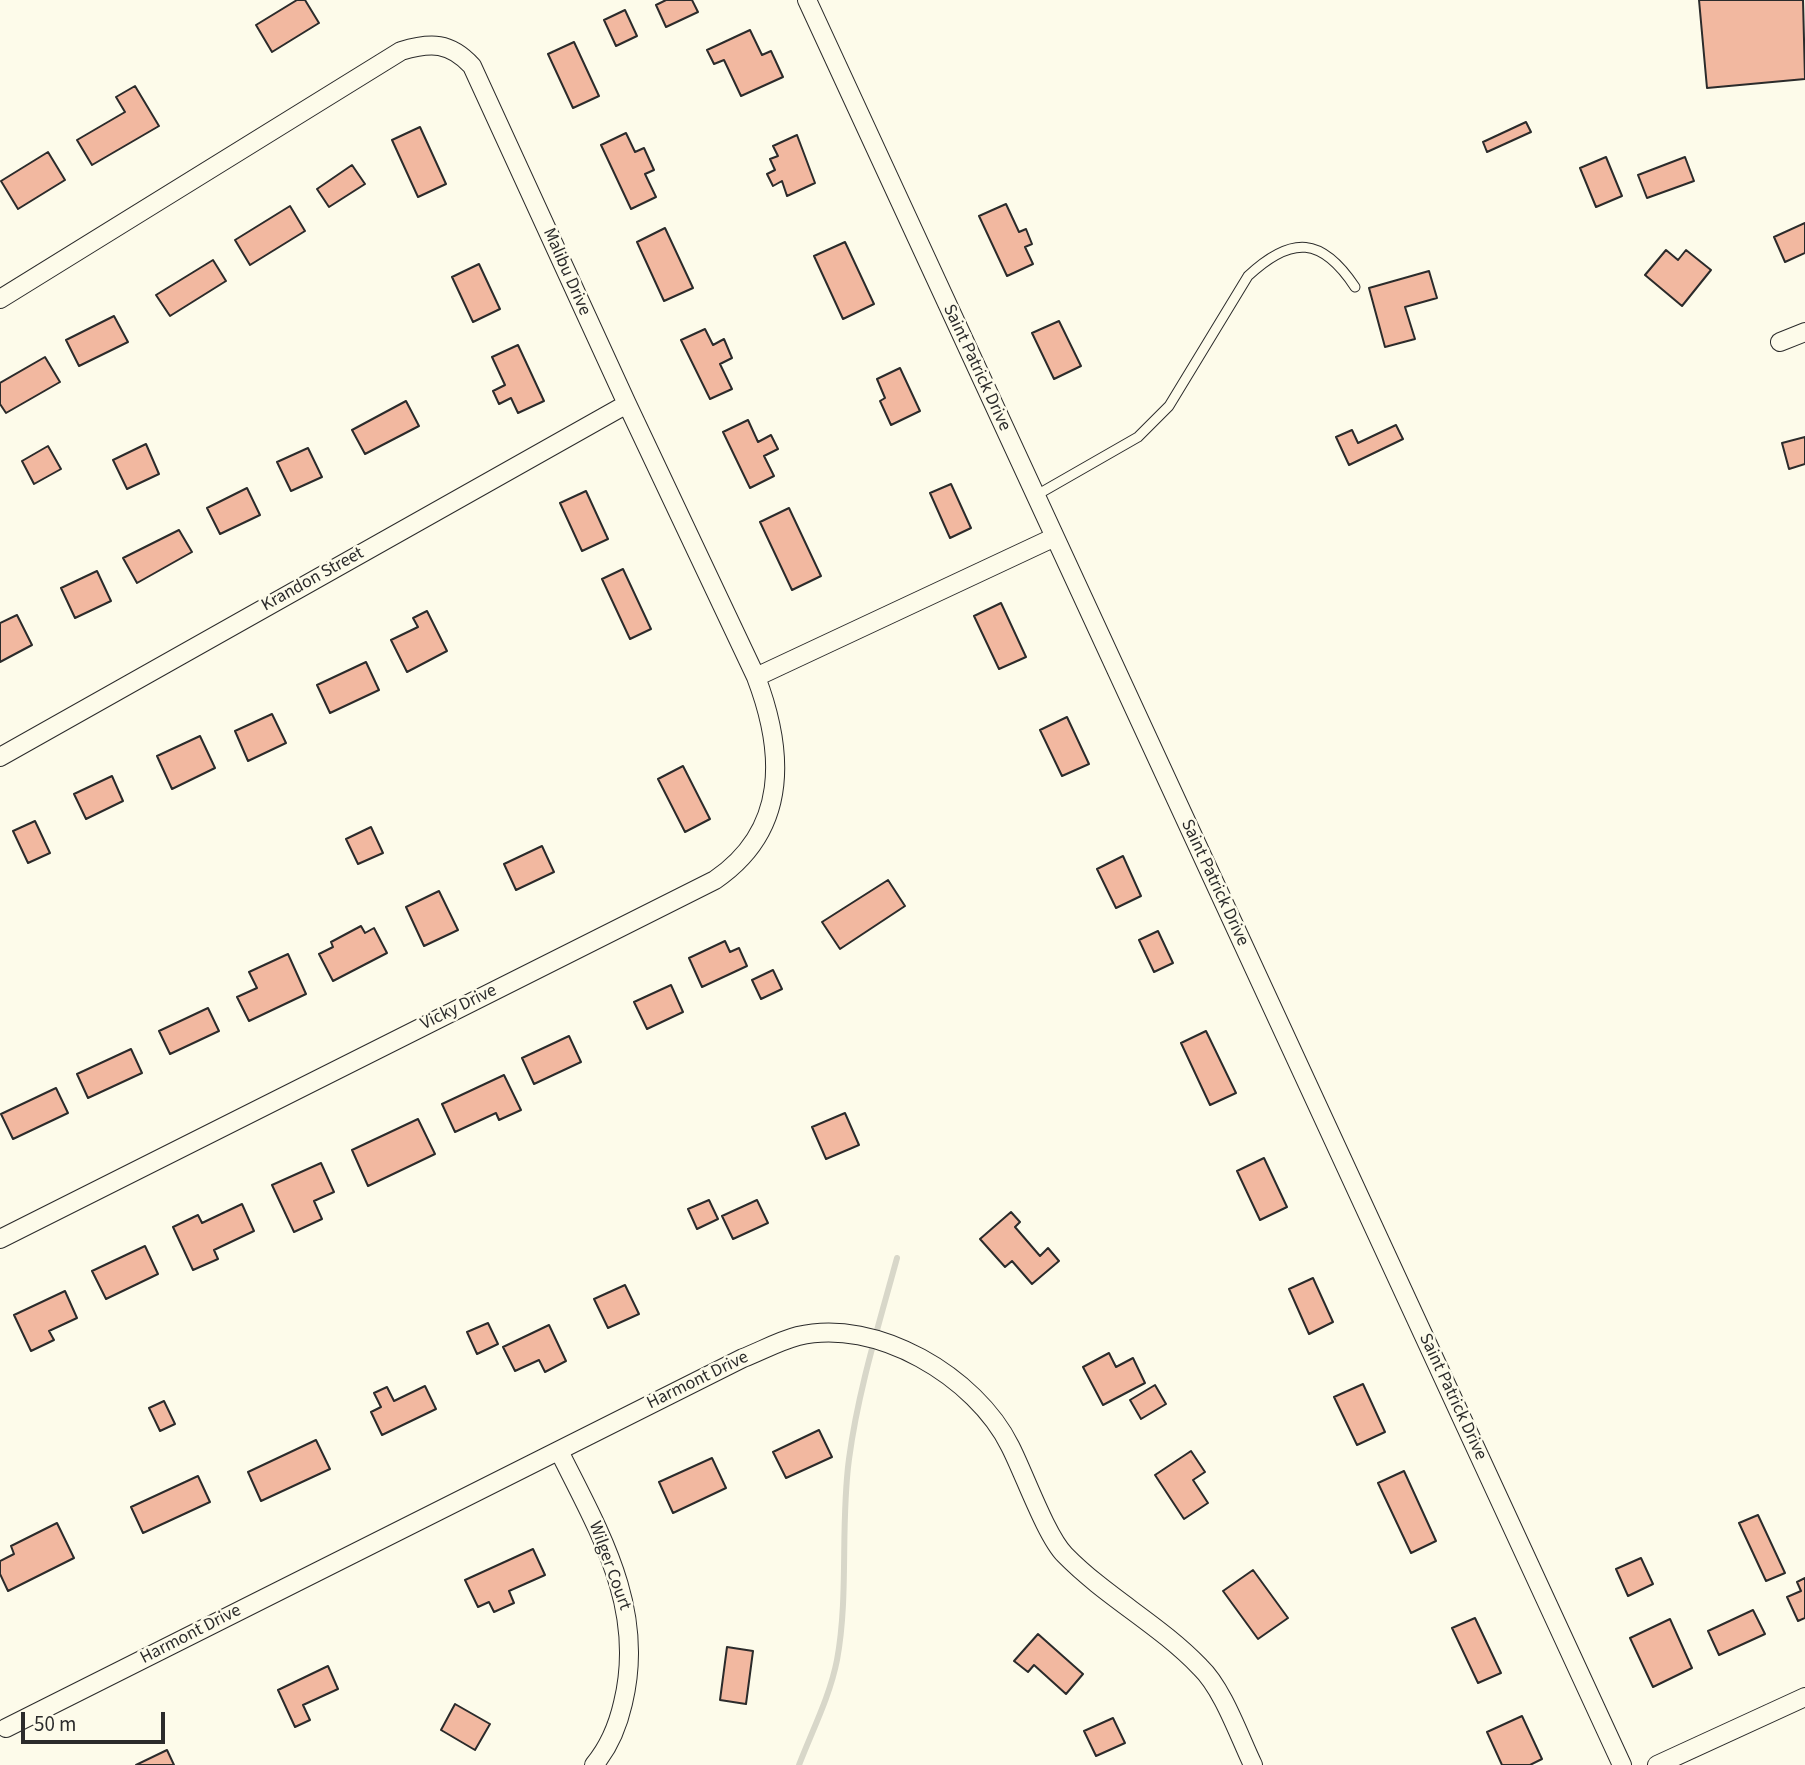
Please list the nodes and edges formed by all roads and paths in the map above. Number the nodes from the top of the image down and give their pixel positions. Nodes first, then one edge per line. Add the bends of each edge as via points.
1 (807, 0) edge
2 (1355, 287) dead end
3 (0, 299) edge
4 (1805, 331) edge
5 (1780, 342) dead end
6 (626, 404) junction
7 (1035, 496) junction
8 (1055, 537) junction
9 (756, 677) junction
10 (0, 757) edge
11 (0, 1238) edge
12 (559, 1451) junction
13 (1805, 1697) edge
14 (6, 1728) dead end
15 (594, 1765) edge
16 (1253, 1765) edge
17 (1622, 1765) edge
18 (1657, 1765) edge

1 - 7 street, Saint Patrick Drive
2 - 7 lane via 1329,254 1307,247 1266,259 1248,276 1169,406 1138,437
3 - 6 street, Malibu Drive via 401,51 438,44 459,52 472,65
4 - 5 street
6 - 9 street, Malibu Drive
6 - 10 street, Krandon Street
7 - 8 street, Saint Patrick Drive
8 - 9 street
8 - 17 street, Saint Patrick Drive
9 - 11 street, Vicky Drive via 773,730 772,801 757,841 731,870
12 - 14 street, Harmont Drive
12 - 15 street, Wilger Court via 597,1527 630,1626 630,1674 618,1723
12 - 16 street, Harmont Drive via 743,1358 799,1336 841,1334 891,1343 940,1369 981,1402 1009,1443 1063,1553 1202,1668
13 - 18 street

